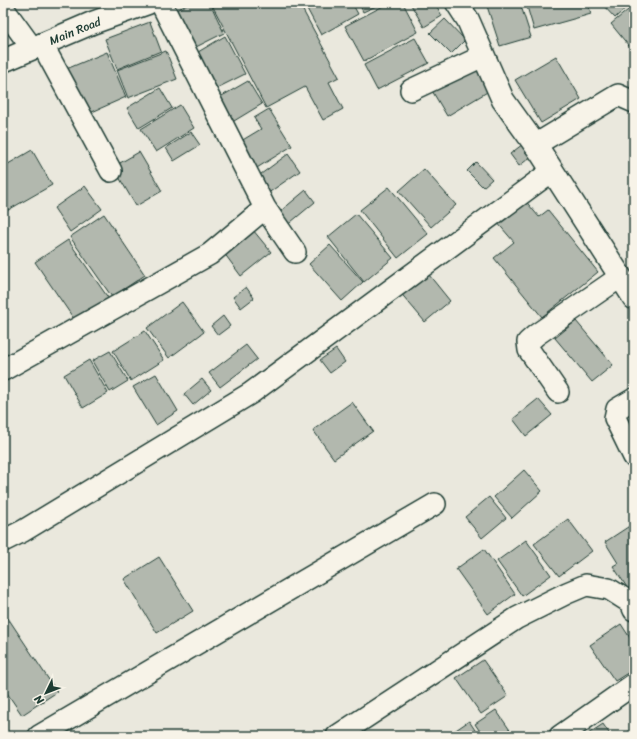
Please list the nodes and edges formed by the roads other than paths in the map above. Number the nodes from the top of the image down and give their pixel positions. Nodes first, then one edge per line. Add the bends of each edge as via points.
1 (161, 3) edge
2 (457, 3) edge
3 (134, 5) edge
4 (3, 8) edge
5 (37, 46) junction
6 (483, 56) junction
7 (3, 60) edge
8 (411, 90) dead end
9 (634, 102) edge
10 (535, 145) junction
11 (111, 171) dead end
12 (552, 171) junction
13 (265, 208) junction
14 (295, 252) dead end
15 (620, 277) junction
16 (634, 298) edge
17 (3, 370) edge
18 (558, 392) dead end
19 (634, 399) edge
20 (634, 457) edge
21 (435, 504) dead end
22 (3, 541) edge
23 (634, 610) edge
24 (634, 684) edge
25 (39, 736) edge
26 (337, 736) edge
27 (560, 736) edge

1 - 13 street
2 - 6 street via 468,20
3 - 5 street, Main Road
4 - 5 street
5 - 7 street, Main Road
5 - 11 street
6 - 8 street
6 - 10 street via 503,100
9 - 10 street via 618,95
10 - 12 street
12 - 15 street
12 - 22 street via 251,393
13 - 14 street
13 - 17 street via 210,254
15 - 16 street
15 - 18 street via 528,342 529,350
19 - 20 street via 617,409 615,418
21 - 25 street
23 - 26 street via 631,603 609,589 586,585 567,593 517,618
24 - 27 street

